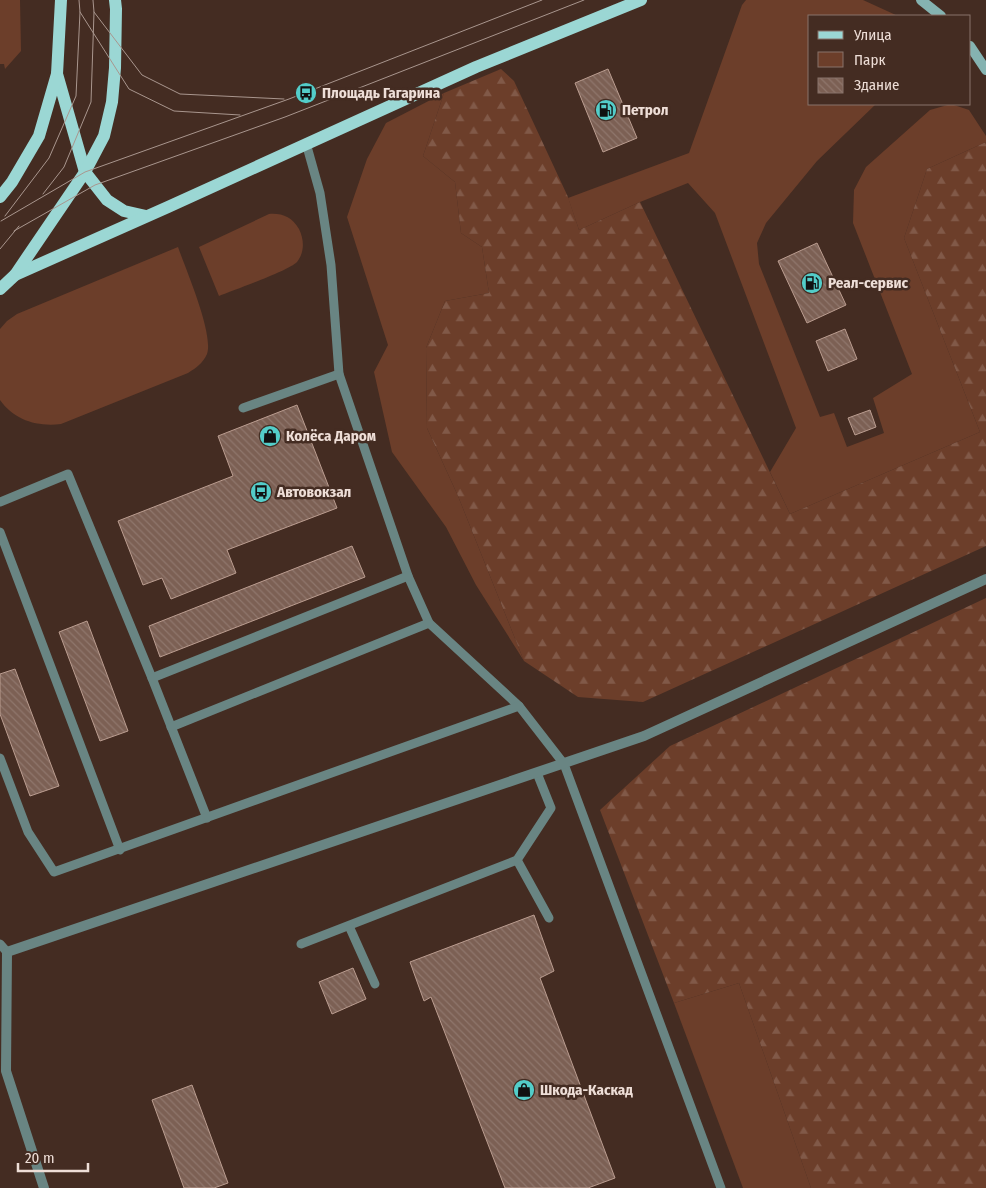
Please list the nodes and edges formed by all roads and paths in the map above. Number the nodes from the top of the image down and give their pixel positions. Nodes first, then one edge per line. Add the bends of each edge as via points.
1 (61, 0) edge
2 (115, 0) edge
3 (641, 0) edge
4 (920, 0) edge
5 (941, 15) edge
6 (971, 48) edge
7 (986, 70) edge
8 (57, 74) junction
9 (306, 143) junction
10 (86, 172) junction
11 (0, 197) edge
12 (146, 216) junction
13 (14, 275) junction
14 (0, 289) edge
15 (339, 374) junction
16 (243, 408) dead end
17 (0, 502) edge
18 (0, 532) edge
19 (408, 576) junction
20 (986, 579) edge
21 (429, 623) junction
22 (152, 678) junction
23 (519, 706) junction
24 (171, 727) junction
25 (0, 758) edge
26 (564, 764) junction
27 (537, 773) junction
28 (207, 818) junction
29 (120, 850) junction
30 (517, 860) junction
31 (549, 918) dead end
32 (349, 926) junction
33 (301, 944) dead end
34 (3, 948) edge
35 (375, 984) dead end
36 (44, 1188) edge
37 (721, 1188) edge

1 - 8 main road
2 - 10 main road via 116,56 112,102 104,136
3 - 9 main road via 476,66
4 - 5 main road
6 - 7 main road
8 - 10 main road
8 - 11 main road via 39,136
9 - 12 main road
9 - 15 lane via 320,193 331,265
10 - 12 main road via 107,200 124,211
10 - 13 main road
12 - 13 main road
13 - 14 main road
15 - 16 lane
15 - 19 lane
17 - 22 lane via 68,474
18 - 29 lane
19 - 21 lane
19 - 22 lane
20 - 26 street via 644,736
21 - 23 lane
21 - 24 lane
22 - 24 lane
23 - 26 lane
23 - 28 lane
24 - 28 lane
25 - 29 lane via 28,832 54,872
26 - 27 street
26 - 37 lane
27 - 30 lane via 551,808
27 - 34 street
28 - 29 lane
30 - 31 lane
30 - 32 lane
32 - 33 lane
32 - 35 lane
34 - 36 street via 6,1071

